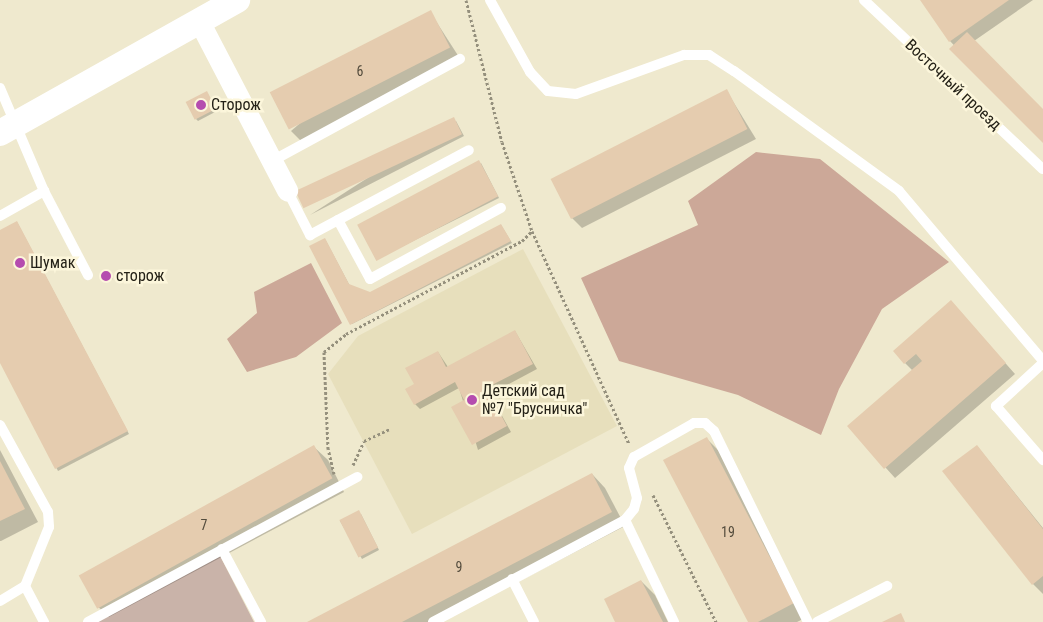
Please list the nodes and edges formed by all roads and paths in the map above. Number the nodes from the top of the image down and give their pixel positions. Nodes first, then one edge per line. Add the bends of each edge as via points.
1 (237, 0) edge
2 (466, 0) edge
3 (490, 0) edge
4 (864, 0) edge
5 (199, 21) junction
6 (460, 59) dead end
7 (0, 88) edge
8 (8, 128) edge
9 (470, 150) dead end
10 (272, 161) junction
11 (1043, 169) edge
12 (287, 190) joint
13 (44, 191) junction
14 (501, 208) dead end
15 (0, 216) edge
16 (338, 220) junction
17 (532, 231) junction
18 (88, 275) dead end
19 (1043, 362) edge
20 (0, 424) edge
21 (390, 429) dead end
22 (634, 457) junction
23 (1043, 460) edge
24 (353, 479) joint
25 (338, 487) junction
26 (651, 492) dead end
27 (624, 520) junction
28 (222, 549) junction
29 (512, 579) junction
30 (25, 586) junction
31 (887, 586) dead end
32 (0, 601) edge
33 (44, 622) edge
34 (88, 622) edge
35 (261, 622) edge
36 (432, 622) edge
37 (534, 622) edge
38 (674, 622) edge
39 (716, 622) edge
40 (808, 622) edge
41 (818, 622) edge

1 - 5 street
2 - 17 path via 502,142
3 - 19 lane via 530,72 548,91 576,94 684,55 709,55 734,71 899,191
4 - 11 lane, Восточный проезд
5 - 8 street
5 - 10 street
6 - 10 lane
7 - 8 lane
8 - 13 lane
9 - 16 lane
10 - 12 street
12 - 16 lane via 310,235
13 - 15 lane
13 - 18 lane
14 - 16 lane via 370,279
17 - 22 path
17 - 25 path via 522,241 346,334 324,352 328,449
19 - 23 lane via 996,406
20 - 30 lane via 48,512 49,527
21 - 24 path via 364,441
22 - 27 lane via 629,468 637,498 634,509
22 - 40 lane via 694,423 705,423 714,431
24 - 25 lane
25 - 28 lane
26 - 39 path
27 - 29 lane
27 - 38 lane
28 - 34 lane
28 - 35 lane
29 - 36 lane
29 - 37 lane
30 - 32 lane
30 - 33 lane
31 - 41 lane

